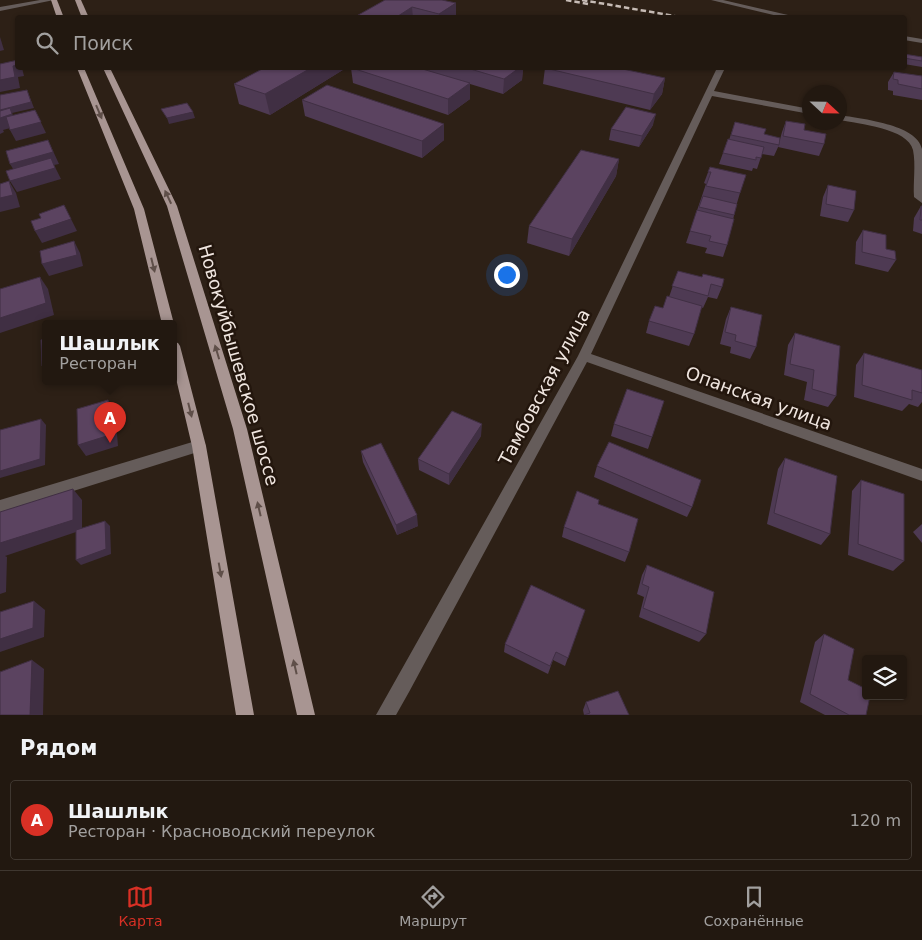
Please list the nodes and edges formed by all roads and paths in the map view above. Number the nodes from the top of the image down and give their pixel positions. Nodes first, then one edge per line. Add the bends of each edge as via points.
1 (53, 0) edge
2 (78, 0) edge
3 (714, 0) edge
4 (0, 9) edge
5 (60, 15) edge
6 (85, 15) edge
7 (784, 15) edge
8 (907, 38) edge
9 (922, 40) edge
10 (81, 70) edge
11 (107, 70) edge
12 (720, 70) edge
13 (710, 93) junction
14 (802, 110) edge
15 (847, 119) edge
16 (922, 200) edge
17 (167, 320) edge
18 (584, 356) junction
19 (177, 358) edge
20 (199, 446) junction
21 (922, 475) edge
22 (0, 508) edge
23 (245, 715) edge
24 (306, 715) edge
25 (385, 715) edge

1 - 4 street
1 - 5 main road
2 - 6 main road
3 - 7 street
8 - 9 street
10 -> 17 main road via 139,209
24 -> 11 main road, Новокуйбышевское шоссе via 240,429 172,206
12 - 13 street, Тамбовская улица
13 - 14 street
13 - 18 street, Тамбовская улица
15 - 16 street via 894,129 910,136 917,147 919,197
18 - 21 street, Опанская улица
18 - 25 street, Тамбовская улица
19 -> 20 main road
20 - 22 street
20 -> 23 main road

